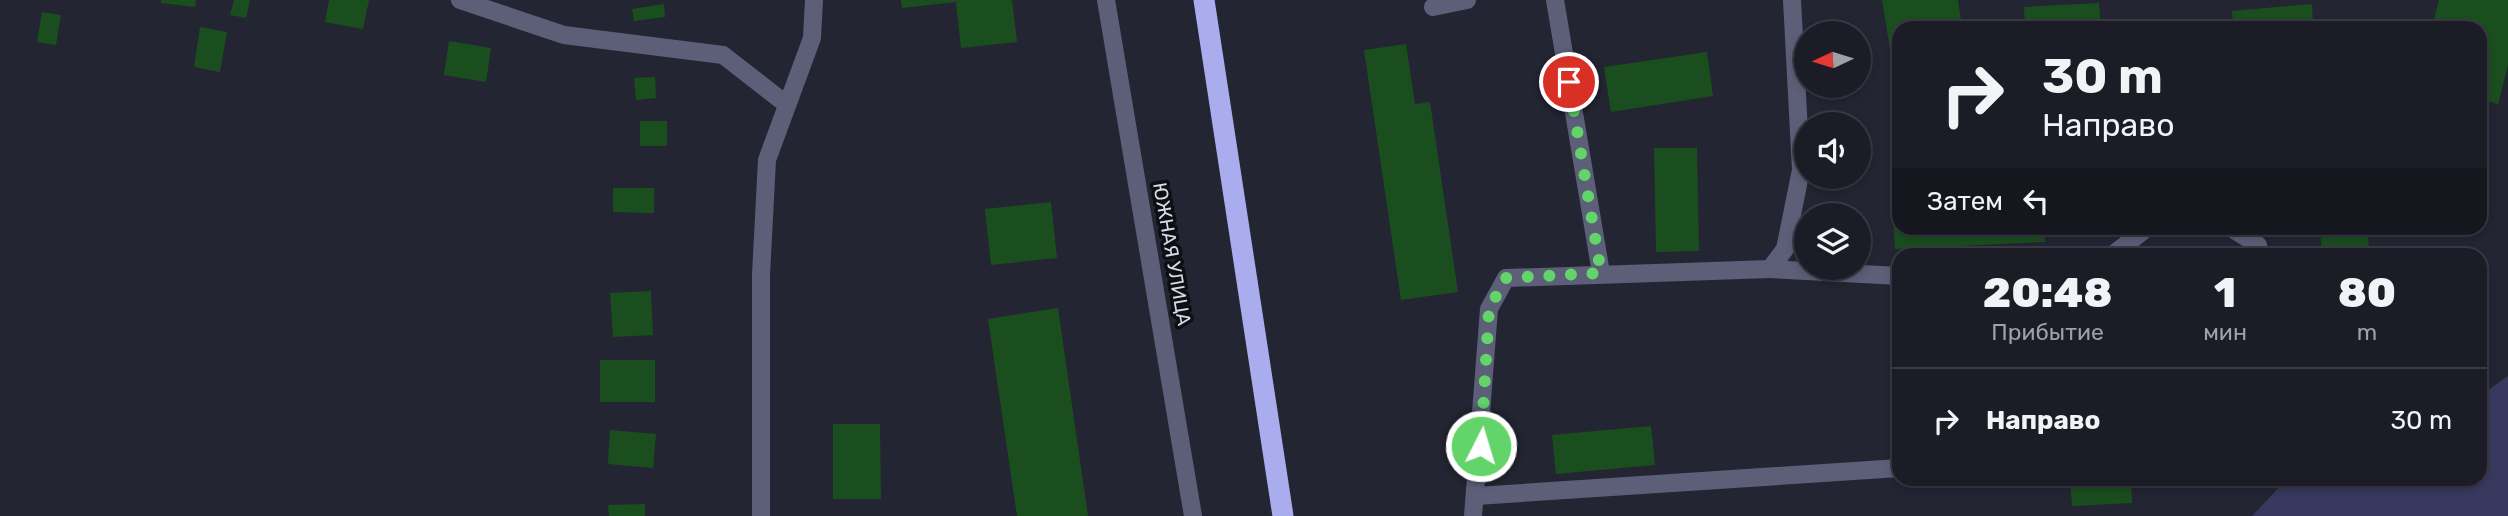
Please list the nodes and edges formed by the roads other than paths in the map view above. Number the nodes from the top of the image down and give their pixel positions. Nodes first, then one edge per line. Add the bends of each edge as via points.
1 (460, 0) edge
2 (814, 0) edge
3 (1106, 0) edge
4 (1204, 0) edge
5 (1466, 0) edge
6 (1555, 0) edge
7 (1792, 0) edge
8 (1433, 7) dead end
9 (786, 104) junction
10 (2138, 235) edge
11 (2242, 235) edge
12 (2121, 248) edge
13 (2259, 248) edge
14 (1770, 269) junction
15 (1601, 273) junction
16 (1892, 276) edge
17 (1892, 468) edge
18 (1476, 496) junction
19 (761, 516) edge
20 (1193, 516) edge
21 (1283, 516) edge
22 (1473, 516) edge

1 - 9 street via 564,35 723,55
2 - 9 street via 813,38
3 - 20 street, ЮЖНАЯ УЛИЦА
4 - 21 highway
5 - 8 street
6 - 15 street
7 - 14 street via 1801,170 1785,249
9 - 19 street via 767,160 761,275
10 - 12 street
11 - 13 street
14 - 15 street
14 - 16 street
15 - 18 street via 1506,278 1489,309
17 - 18 street
18 - 22 street

